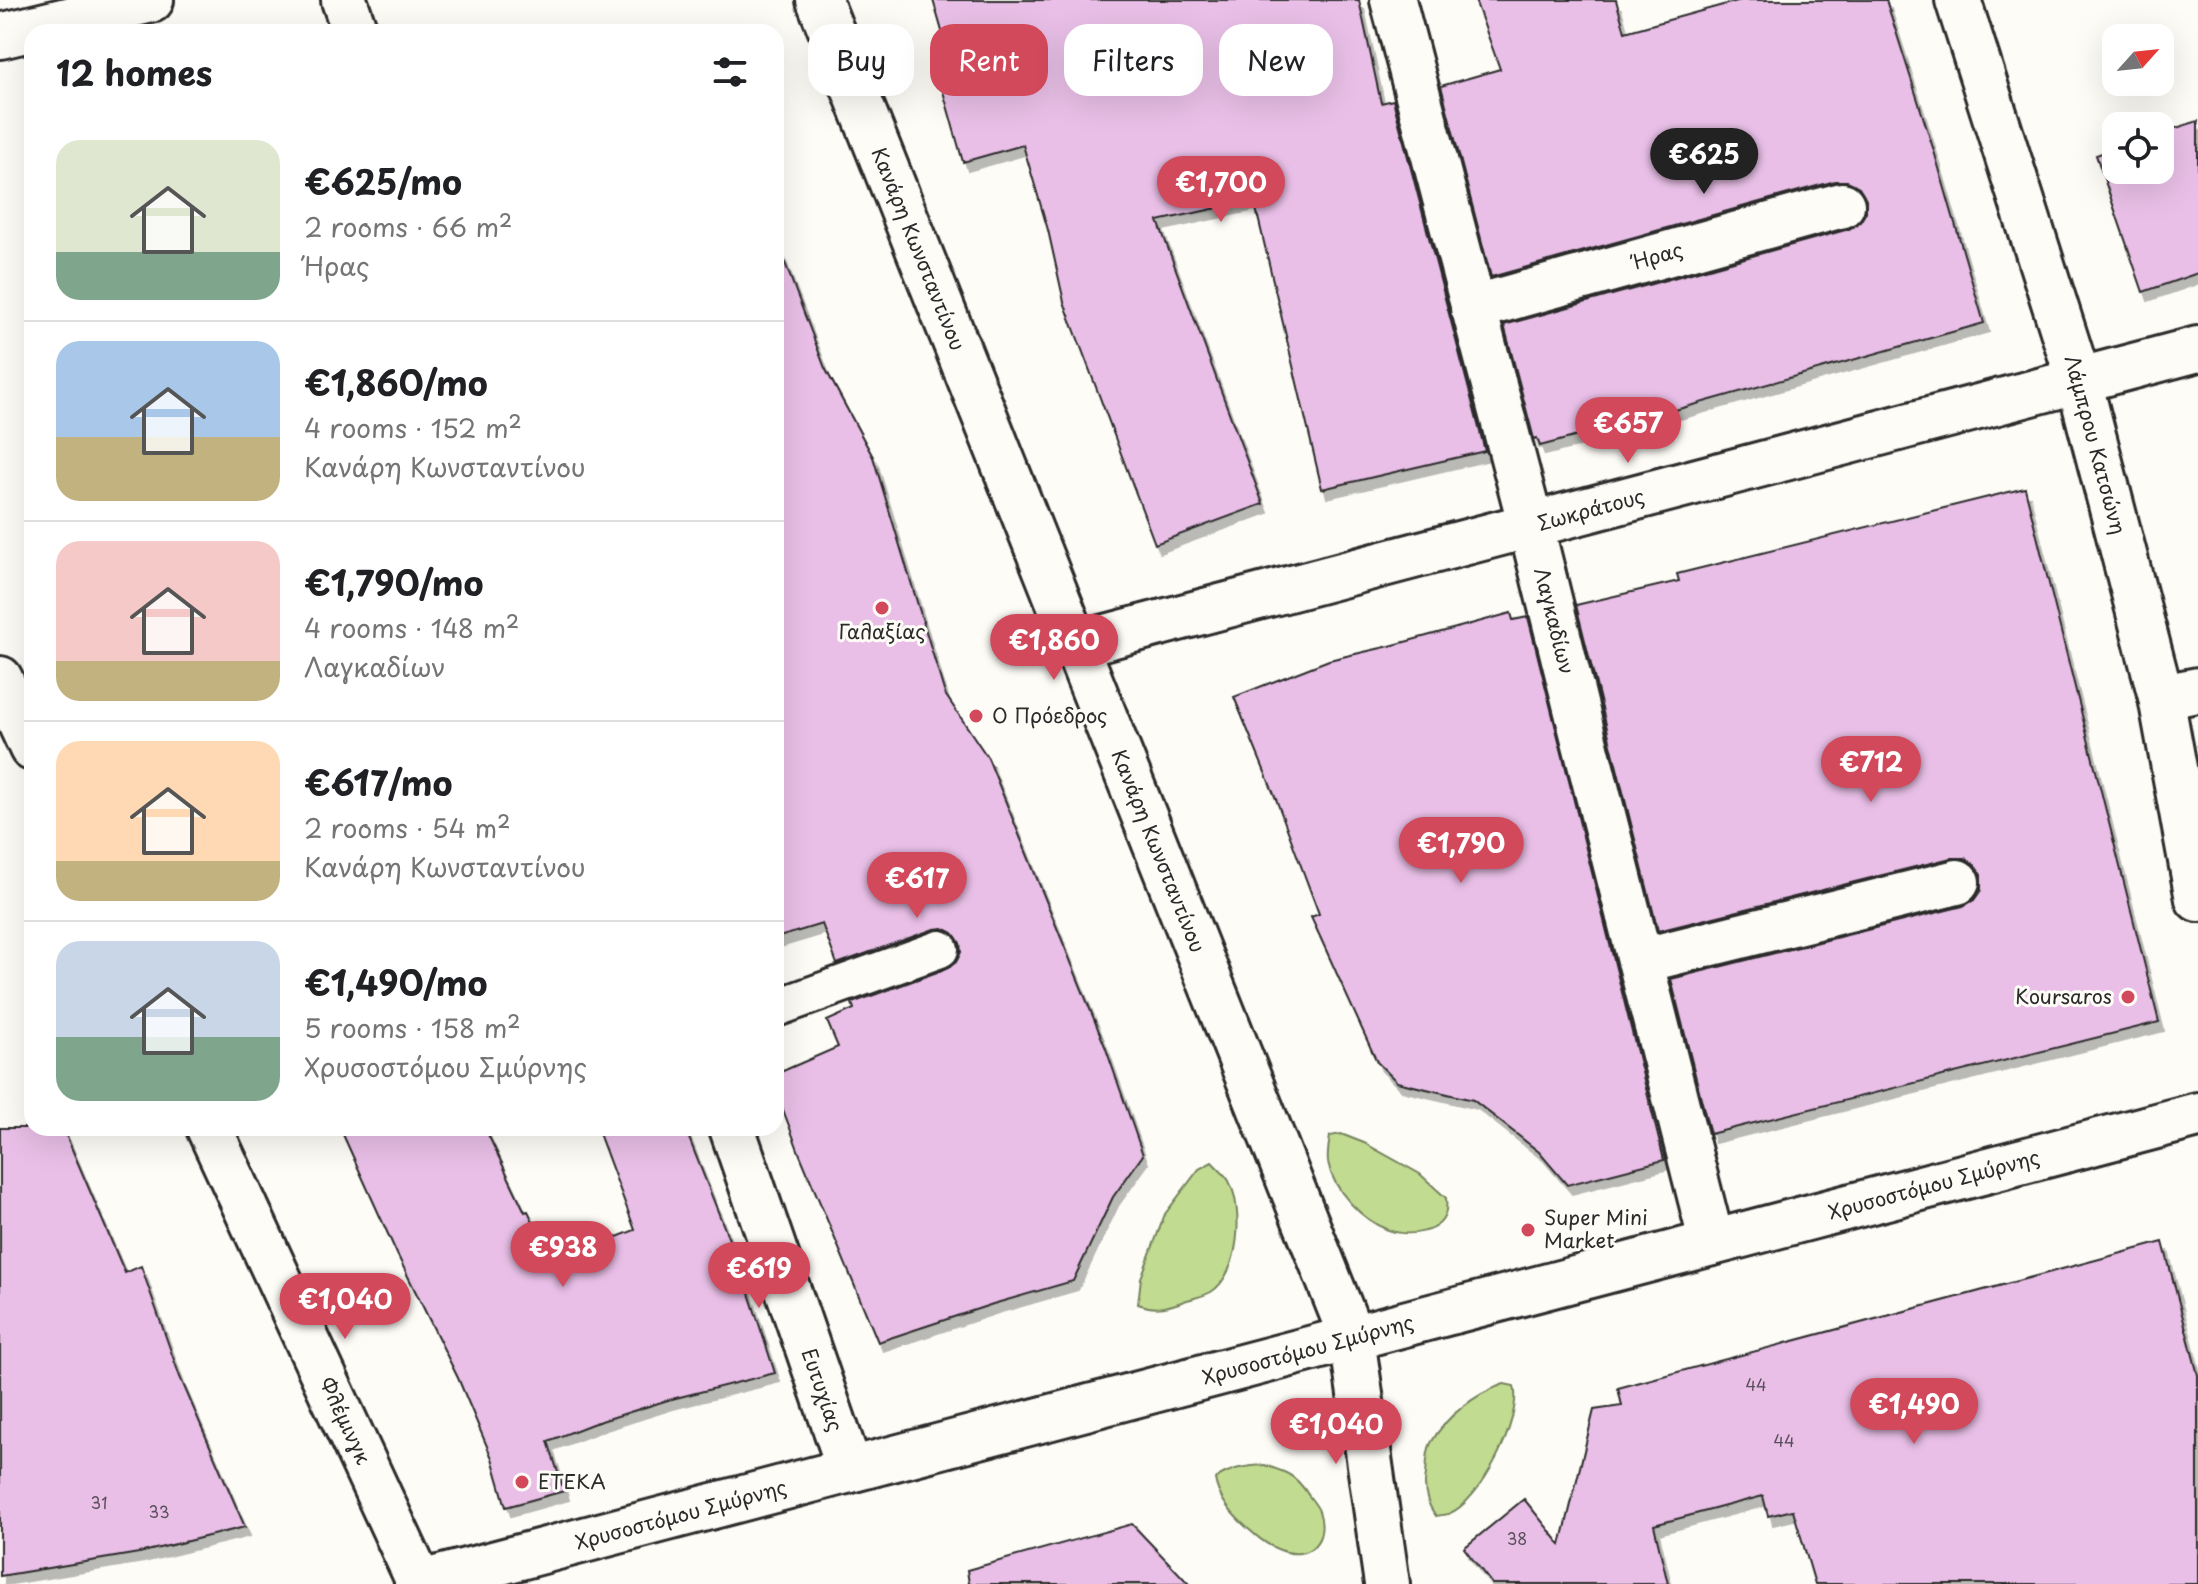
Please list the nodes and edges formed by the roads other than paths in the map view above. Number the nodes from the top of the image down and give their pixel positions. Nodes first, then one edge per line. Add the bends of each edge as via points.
1 (151, 0) edge
2 (344, 0) edge
3 (819, 0) edge
4 (1393, 0) edge
5 (1958, 0) edge
6 (50, 24) edge
7 (352, 24) edge
8 (24, 30) edge
9 (0, 36) edge
10 (1842, 205) dead end
11 (1473, 308) junction
12 (2198, 349) edge
13 (2079, 381) junction
14 (1531, 526) junction
15 (1076, 645) junction
16 (0, 679) edge
17 (2179, 694) edge
18 (24, 731) edge
19 (1957, 882) dead end
20 (2198, 899) edge
21 (940, 949) dead end
22 (1640, 961) junction
23 (784, 1005) edge
24 (2198, 1115) edge
25 (213, 1136) edge
26 (735, 1136) edge
27 (1712, 1243) junction
28 (1352, 1338) junction
29 (850, 1470) junction
30 (419, 1584) edge
31 (1387, 1584) edge

1 - 6 street
2 - 7 street
3 - 15 street, Κανάρη Κωνσταντίνου
4 - 11 street, Λαγκαδίων
5 - 13 street, Λάμπρου Κατσώνη
8 - 9 street
10 - 11 street, Ήρας
11 - 14 street, Λαγκαδίων
12 - 13 street, Σωκράτους
13 - 14 street, Σωκράτους
13 - 17 street, Λάμπρου Κατσώνη
14 - 15 street, Σωκράτους
14 - 22 street, Λαγκαδίων
15 - 28 street, Κανάρη Κωνσταντίνου
16 - 18 street
17 - 20 street, Λάμπρου Κατσώνη
19 - 22 street
21 - 23 lane
22 - 27 street, Λαγκαδίων
24 - 27 street, Χρυσοστόμου Σμύρνης
25 - 30 street, Φλέμινγκ
26 - 29 street, Ευτυχίας
27 - 28 street, Χρυσοστόμου Σμύρνης
28 - 29 street, Χρυσοστόμου Σμύρνης
28 - 31 street, Κανάρη Κωνσταντίνου
29 - 30 street, Χρυσοστόμου Σμύρνης

